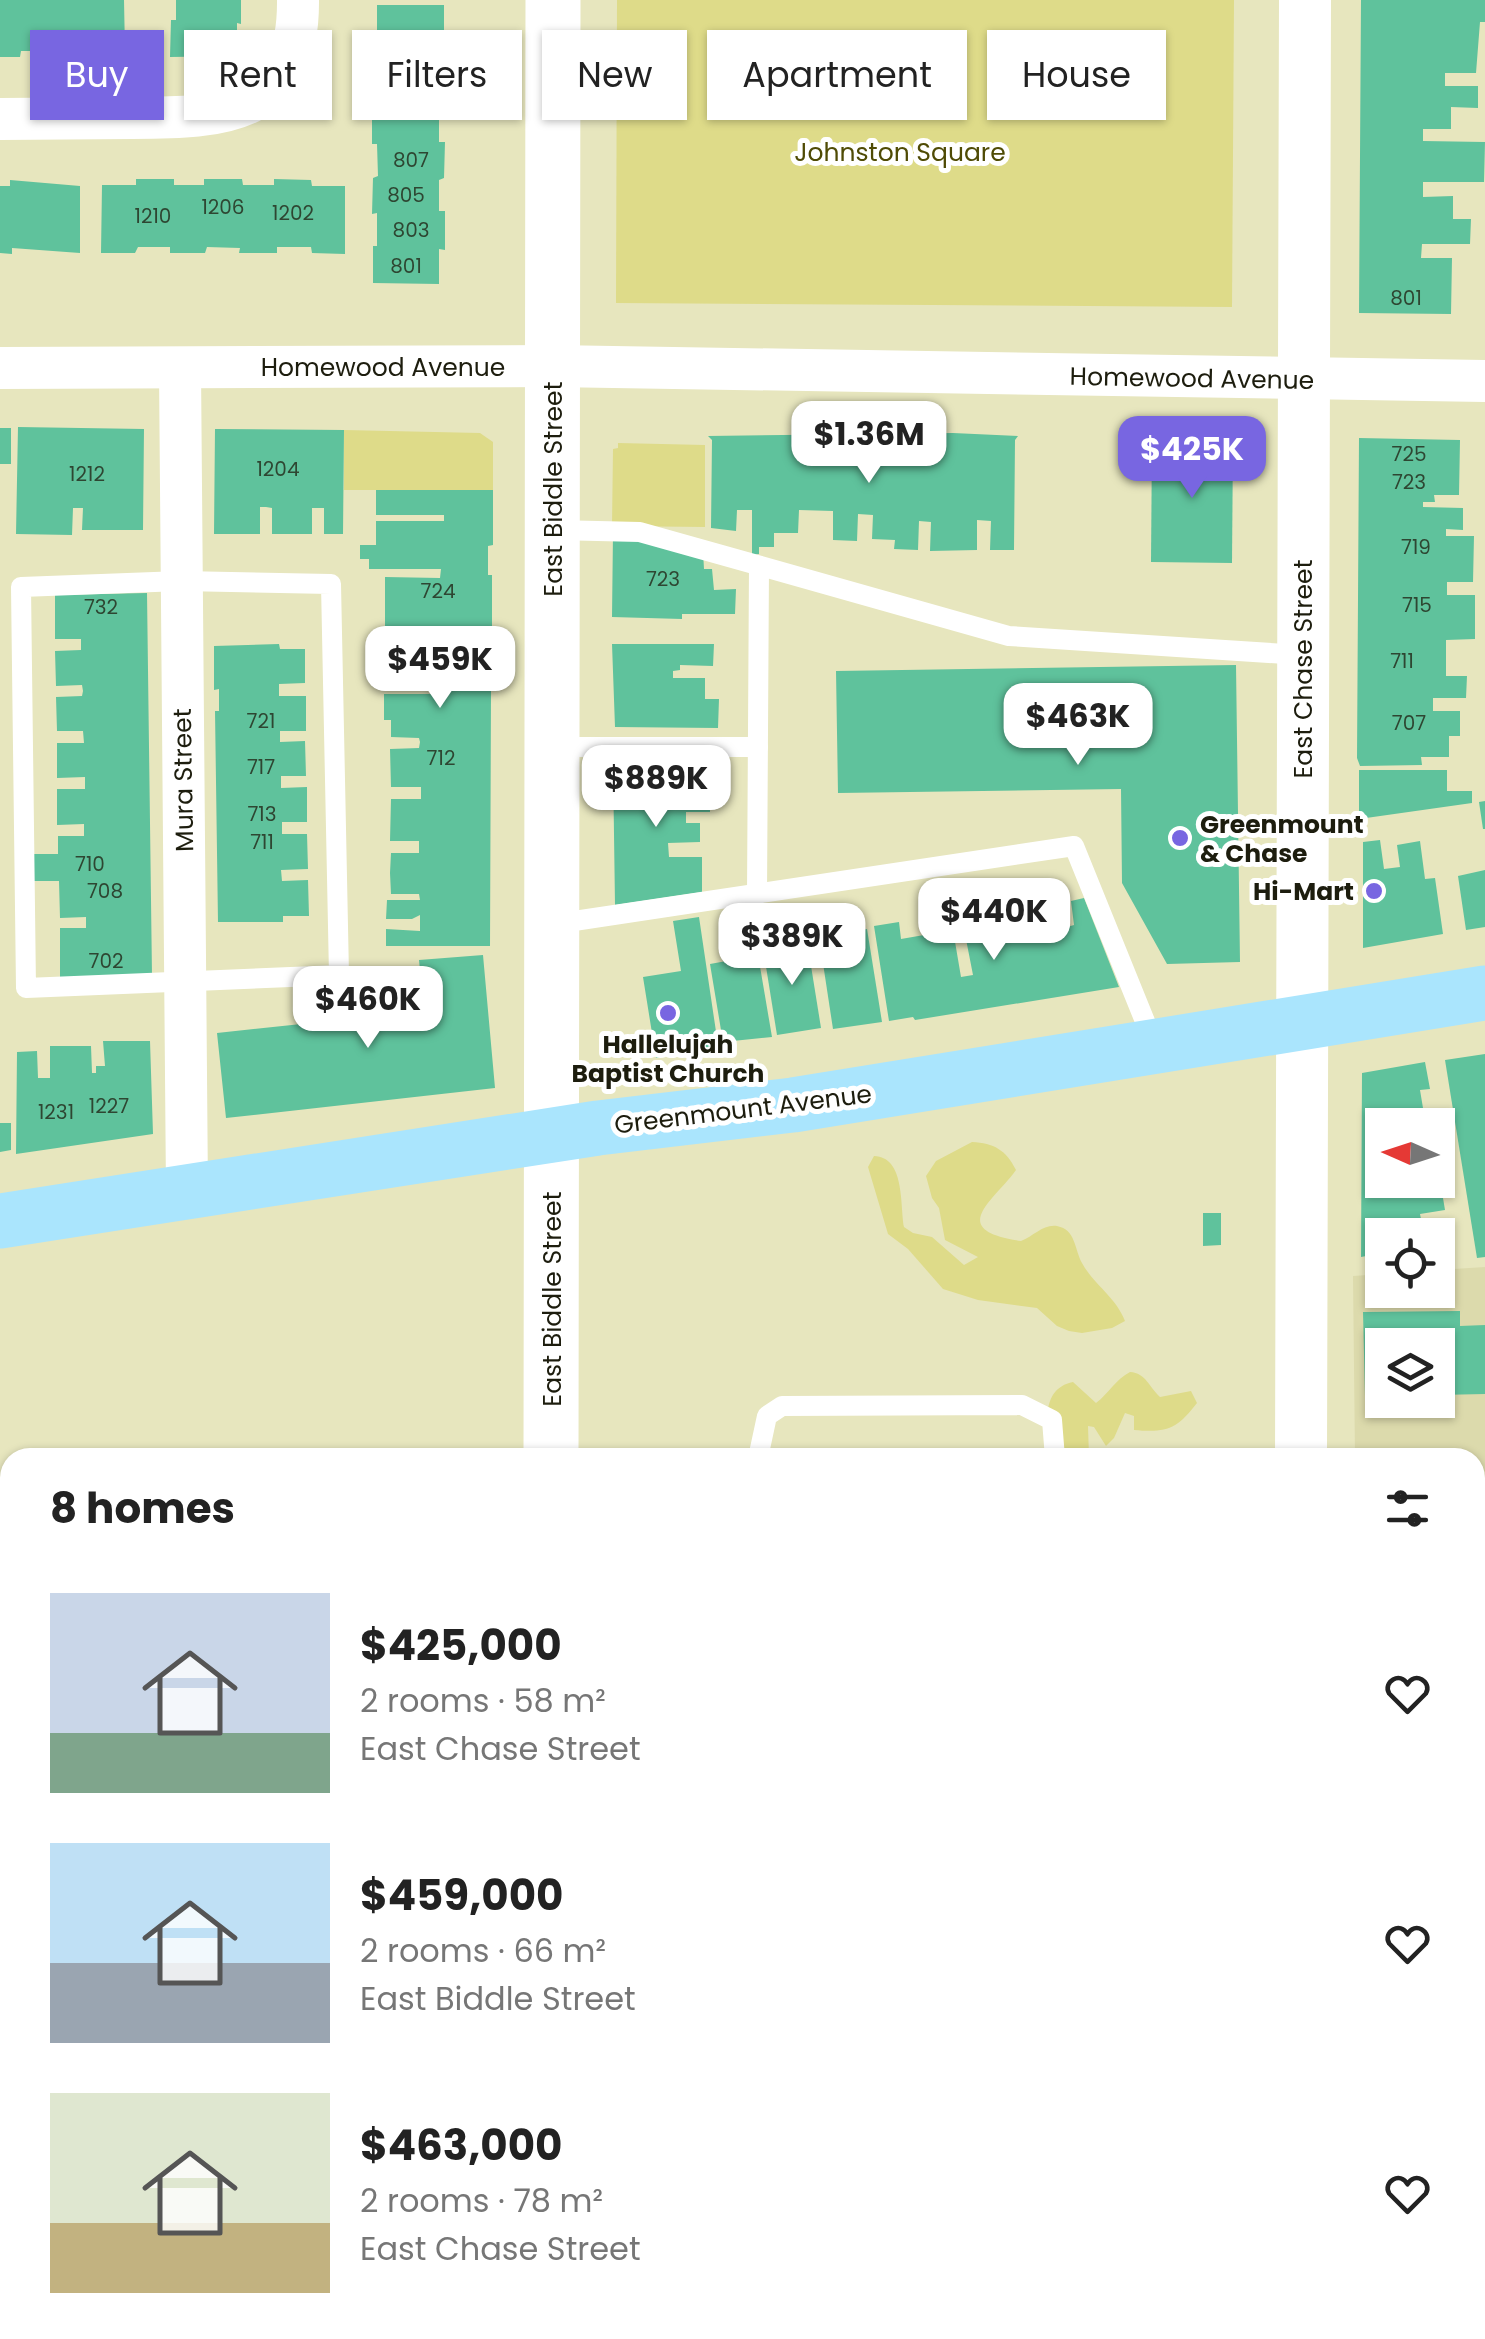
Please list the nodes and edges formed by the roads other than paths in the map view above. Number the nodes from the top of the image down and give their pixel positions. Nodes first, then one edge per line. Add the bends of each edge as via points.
1 (298, 0) edge
2 (553, 0) edge
3 (1304, 0) edge
4 (0, 119) edge
5 (553, 366) junction
6 (0, 368) edge
7 (180, 369) junction
8 (1304, 380) junction
9 (1485, 382) edge
10 (552, 530) junction
11 (758, 566) junction
12 (181, 581) junction
13 (1303, 655) junction
14 (552, 747) junction
15 (758, 747) junction
16 (757, 895) junction
17 (552, 925) junction
18 (186, 982) junction
19 (1485, 994) edge
20 (1302, 1025) junction
21 (1156, 1048) junction
22 (552, 1137) junction
23 (187, 1192) junction
24 (0, 1221) edge
25 (551, 1448) edge
26 (760, 1448) edge
27 (1054, 1448) edge
28 (1302, 1448) edge

1 - 4 street via 286,70 236,110 200,118
2 - 5 main road, East Biddle Street
3 - 8 street, East Chase Street
5 - 7 street, Homewood Avenue
5 - 8 street, Homewood Avenue
5 - 10 main road, East Biddle Street
6 - 7 street, Homewood Avenue
7 - 12 street, Mura Street
8 - 9 street, Homewood Avenue
8 - 13 street, East Chase Street
10 - 11 lane via 640,532
10 - 14 main road, East Biddle Street
11 - 13 lane via 1009,636
11 - 15 lane
12 - 18 street, Mura Street
12 - 18 lane via 331,584 339,975
12 - 18 lane via 21,587 26,988
13 - 20 street, East Chase Street
14 - 15 lane
14 - 17 main road, East Biddle Street
15 - 16 lane
16 - 17 lane
16 - 21 lane via 1074,846
17 - 22 main road, East Biddle Street
18 - 23 street, Mura Street
19 - 20 main road, Greenmount Avenue
20 - 21 main road, Greenmount Avenue
20 - 28 street, East Chase Street
21 - 22 main road, Greenmount Avenue
22 - 23 main road, Greenmount Avenue
22 - 25 main road, East Biddle Street
23 - 24 main road, Greenmount Avenue
26 - 27 lane via 767,1416 782,1406 1022,1405 1052,1420

